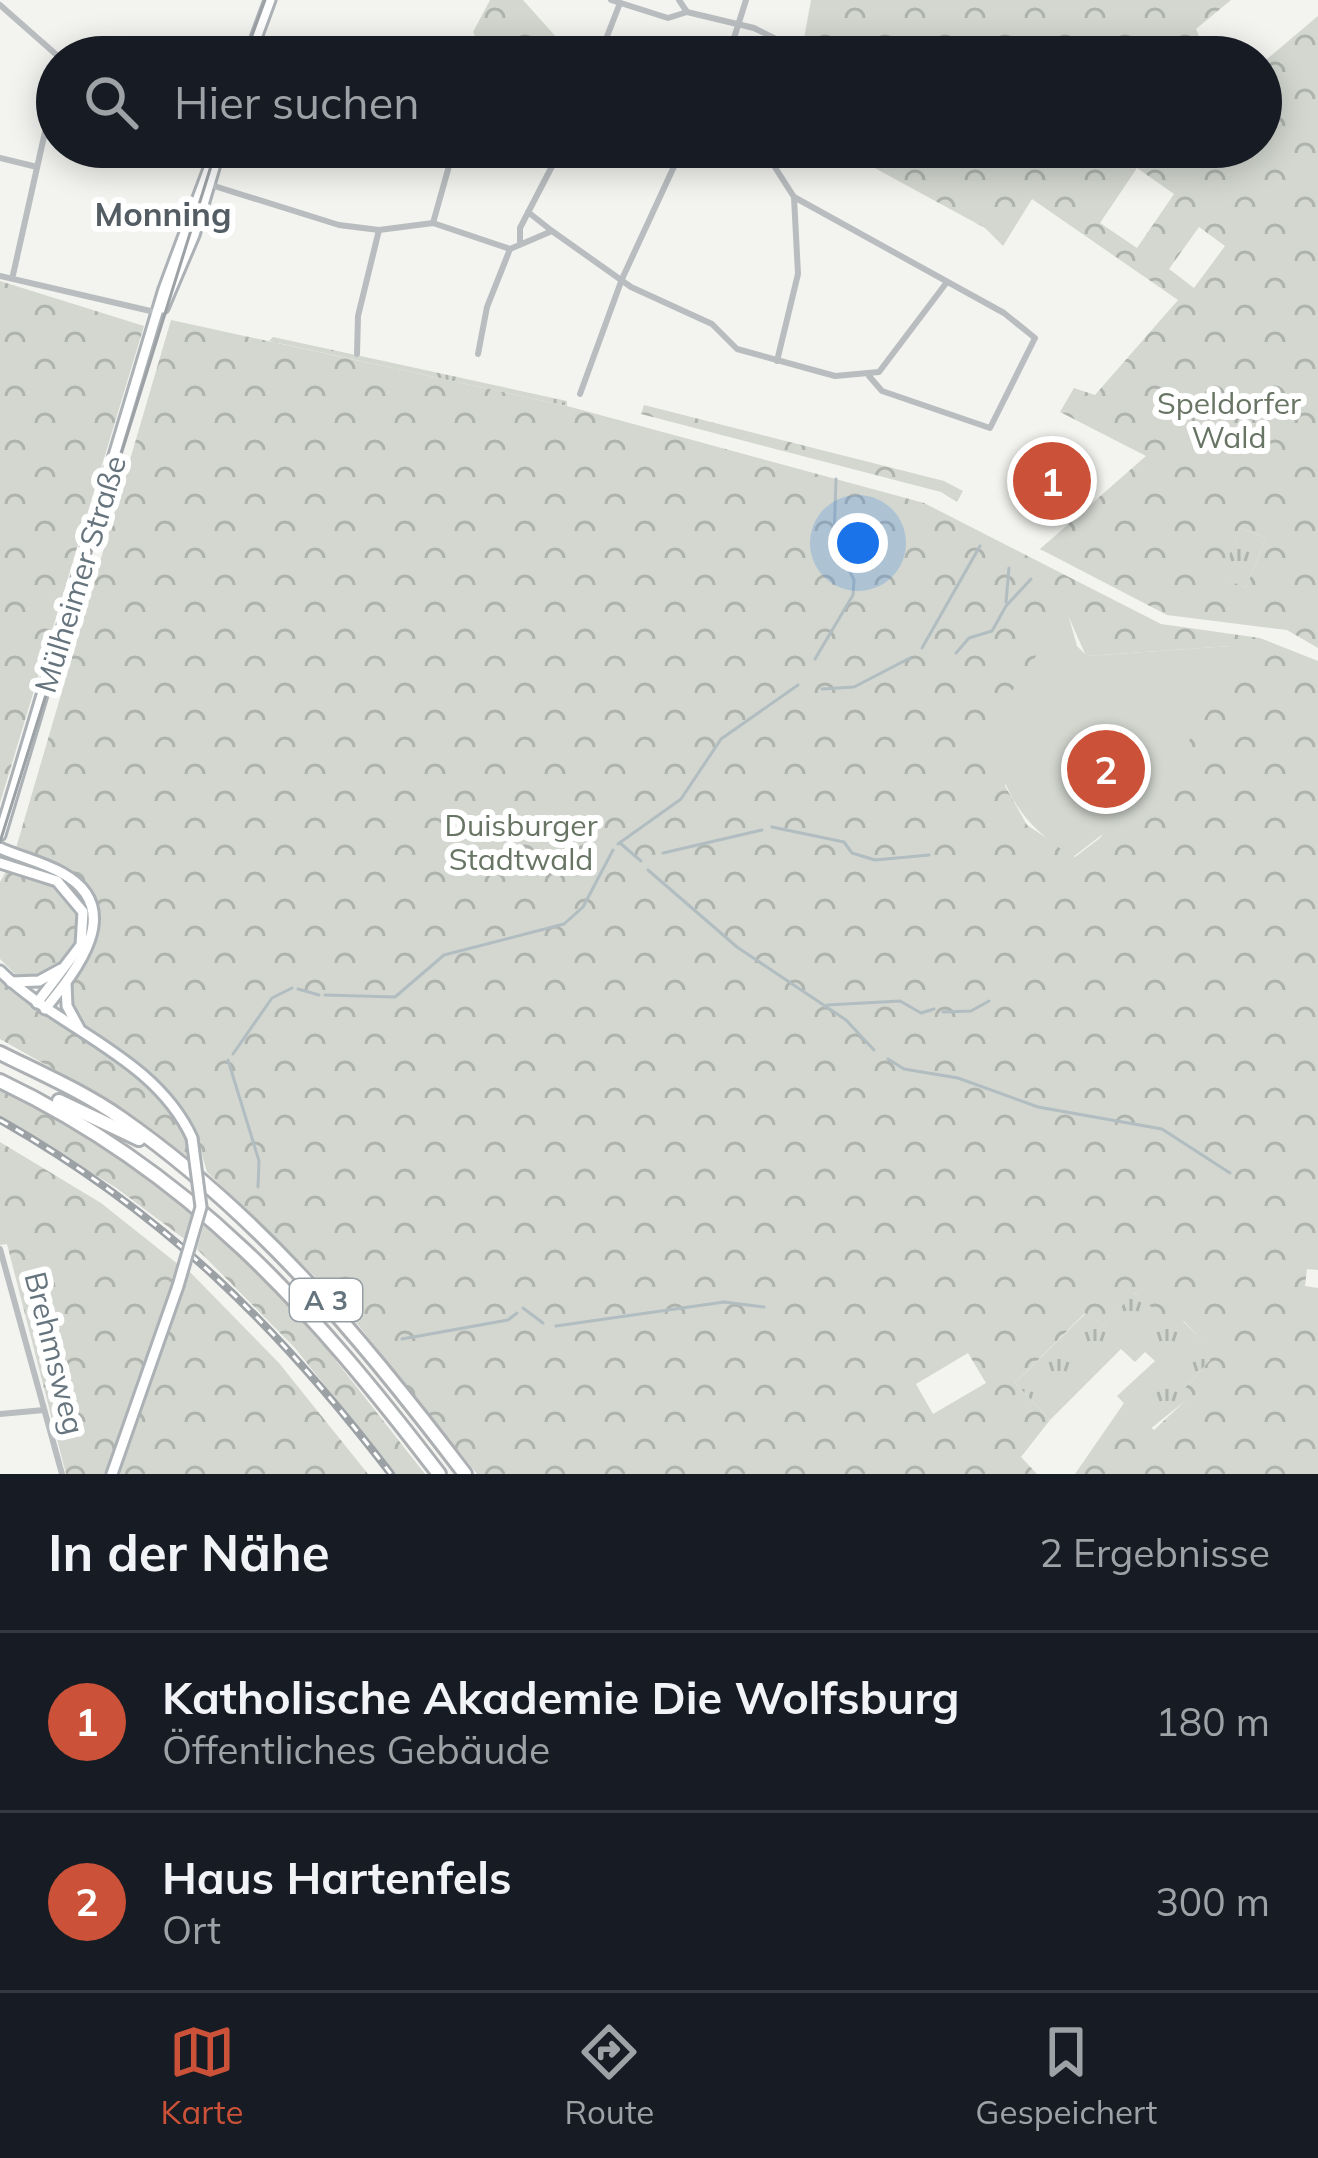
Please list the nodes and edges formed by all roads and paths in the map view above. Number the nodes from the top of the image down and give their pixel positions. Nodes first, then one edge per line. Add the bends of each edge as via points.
1 (270, 0) edge
2 (679, 0) edge
3 (746, 0) edge
4 (615, 2) edge
5 (0, 5) edge
6 (687, 12) junction
7 (741, 25) junction
8 (257, 36) edge
9 (605, 36) edge
10 (737, 36) edge
11 (765, 36) edge
12 (36, 37) edge
13 (0, 158) edge
14 (36, 167) edge
15 (37, 168) edge
16 (211, 168) edge
17 (447, 168) edge
18 (551, 168) edge
19 (672, 168) edge
20 (775, 168) edge
21 (206, 183) junction
22 (794, 197) junction
23 (528, 212) junction
24 (434, 224) junction
25 (379, 230) junction
26 (552, 231) junction
27 (520, 241) junction
28 (510, 249) junction
29 (13, 275) junction
30 (0, 276) edge
31 (622, 279) junction
32 (947, 282) junction
33 (160, 313) junction
34 (357, 353) dead end
35 (478, 354) dead end
36 (777, 362) junction
37 (869, 376) junction
38 (580, 394) dead end
39 (0, 836) edge
40 (0, 848) edge
41 (0, 863) edge
42 (70, 962) junction
43 (0, 971) edge
44 (11, 982) junction
45 (66, 983) junction
46 (41, 1006) junction
47 (83, 1032) junction
48 (0, 1053) edge
49 (0, 1076) edge
50 (161, 1150) junction
51 (0, 1249) edge
52 (45, 1409) junction
53 (0, 1414) edge
54 (62, 1474) edge
55 (114, 1474) edge
56 (439, 1474) edge
57 (465, 1474) edge

1 - 8 main road
2 - 6 street
3 - 7 street
4 - 6 street via 668,18
4 - 9 street
5 - 12 street
6 - 7 street
7 - 10 street
7 - 11 street
13 - 14 street
15 - 29 street
16 - 21 main road, Mülheimer Straße
17 - 24 street
18 - 23 street
19 - 31 street
20 - 22 street
21 - 25 street via 304,218
21 - 33 main road, Mülheimer Straße
22 - 32 street
22 - 36 street via 798,274
23 - 26 street
23 - 27 street
24 - 25 street
24 - 28 street
25 - 34 street
26 - 27 street
26 - 31 street
27 - 28 street
28 - 35 street
29 - 30 street
29 - 33 street
31 - 36 street via 702,318 737,349
31 - 38 street
32 - 37 street via 890,362
32 - 37 street via 1035,338 990,428 882,391
33 - 39 main road, Mülheimer Straße
36 - 37 street
40 - 45 main road via 68,877 89,902 93,940
41 - 42 main road via 51,878 77,900 84,930
42 - 44 main road via 39,981
42 - 46 main road
43 - 44 main road
44 - 46 main road
45 - 46 main road
45 - 47 main road via 67,1006
46 - 47 main road
47 - 55 main road, bridge via 159,1090 192,1138 202,1207
48 - 50 highway via 119,1116
49 - 50 highway, A 3
49 - 56 highway, A 3 via 99,1132 224,1228 304,1306
50 - 57 highway, A 3 via 302,1273
51 - 52 street, Brehmsweg
52 - 53 street
52 - 54 street, Brehmsweg

